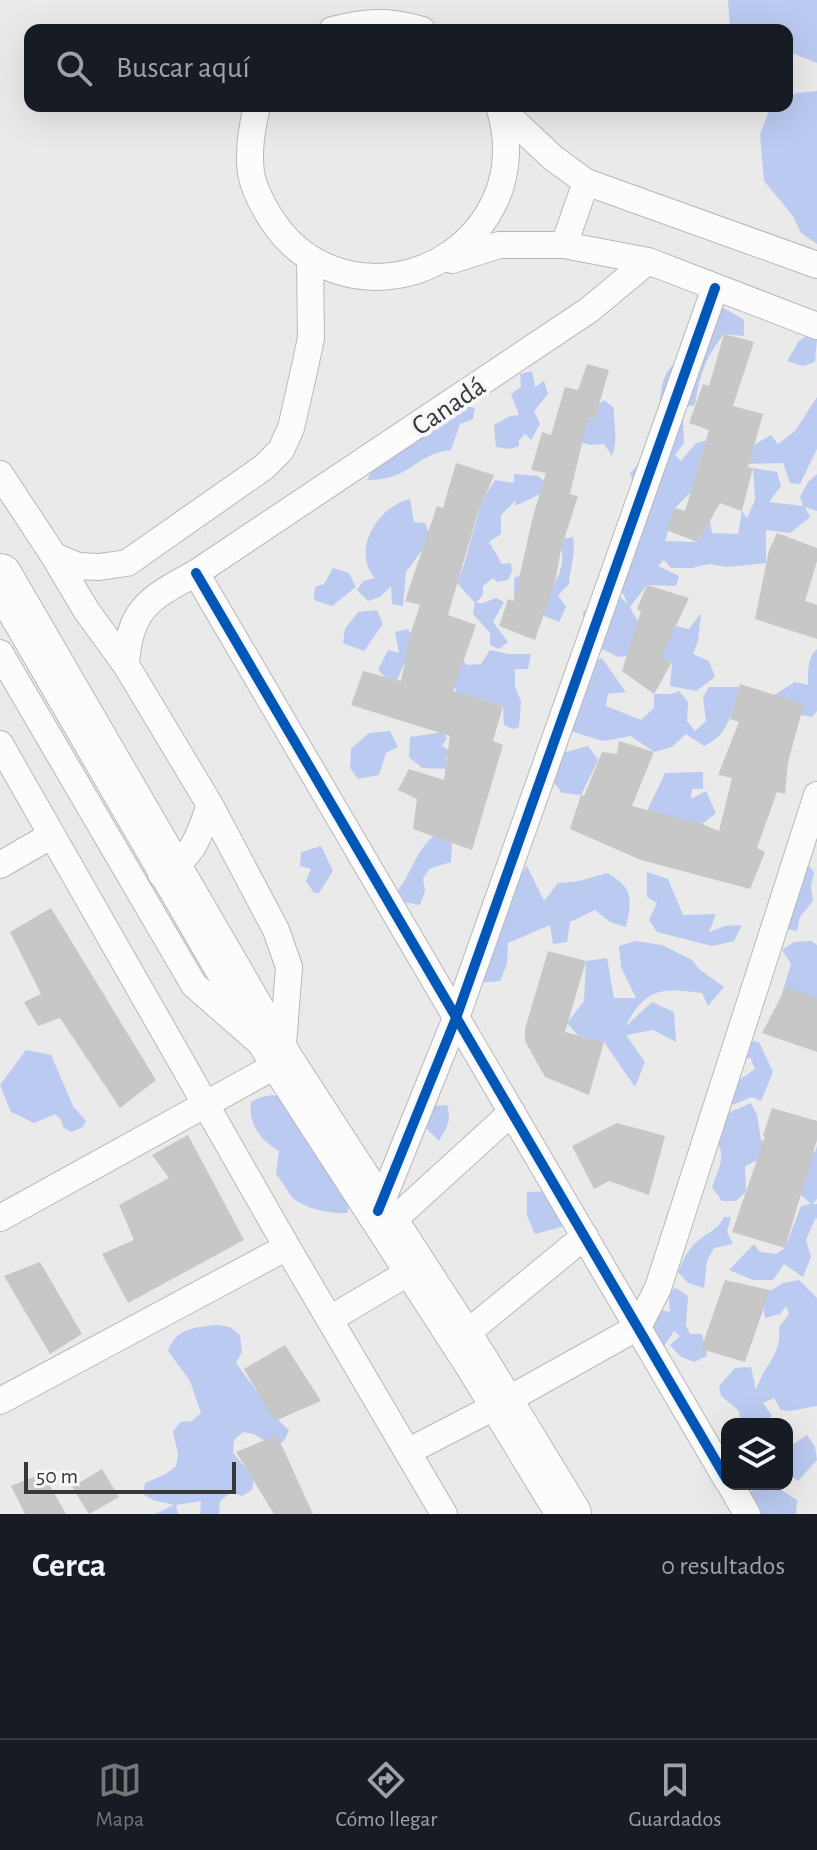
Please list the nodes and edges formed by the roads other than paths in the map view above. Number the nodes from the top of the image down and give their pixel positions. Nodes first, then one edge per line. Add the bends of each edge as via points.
1 (354, 24) edge
2 (401, 24) edge
3 (256, 112) edge
4 (501, 112) edge
5 (505, 112) edge
6 (586, 182) junction
7 (564, 245) junction
8 (310, 258) junction
9 (648, 261) junction
10 (817, 265) edge
11 (422, 270) junction
12 (715, 288) junction
13 (817, 326) edge
14 (4, 484) edge
15 (54, 556) junction
16 (196, 573) junction
17 (0, 576) edge
18 (0, 653) edge
19 (126, 665) junction
20 (0, 744) edge
21 (817, 795) edge
22 (210, 805) junction
23 (52, 835) junction
24 (107, 837) junction
25 (0, 865) edge
26 (170, 869) junction
27 (456, 1018) junction
28 (282, 1062) junction
29 (206, 1105) junction
30 (512, 1112) junction
31 (0, 1218) edge
32 (382, 1218) junction
33 (585, 1236) junction
34 (287, 1247) junction
35 (416, 1268) junction
36 (330, 1319) junction
37 (638, 1327) junction
38 (461, 1338) junction
39 (0, 1401) edge
40 (502, 1403) junction
41 (409, 1451) junction
42 (721, 1470) edge
43 (733, 1490) edge
44 (444, 1514) edge
45 (569, 1514) edge
46 (747, 1514) edge

1 - 2 street
3 - 8 street via 251,174 263,207 283,236
4 - 11 street via 506,164 488,216 449,257
5 - 6 street
6 - 7 street
6 - 10 street
7 - 9 street
7 - 11 street via 499,245
8 - 11 street via 365,277
8 - 15 street via 311,338 281,450 127,563 78,566
9 - 12 street
9 - 16 street, Canadá via 589,310
12 - 13 street
12 - 27 street
14 - 15 street
15 - 19 street
16 - 19 street, Canadá via 158,594 138,615 129,632
16 - 27 street
17 - 26 highway
18 - 24 street
19 - 22 street
20 - 23 street
21 - 37 street via 658,1288
22 - 26 street via 191,852
22 - 28 street via 276,930 289,967
23 - 25 street
23 - 29 street
24 - 26 street via 140,870 158,876
24 - 28 street via 194,985
26 - 28 highway
27 - 30 street
27 - 32 street
28 - 29 street
28 - 32 highway
29 - 31 street
29 - 34 street
30 - 32 street
30 - 33 street
32 - 35 highway
33 - 37 street
33 - 38 street
34 - 36 street
34 - 39 street
35 - 36 street
35 - 38 highway
36 - 41 street
37 - 40 street
37 - 42 street
38 - 40 highway
40 - 41 street
40 - 45 highway
41 - 44 street
43 - 46 street

